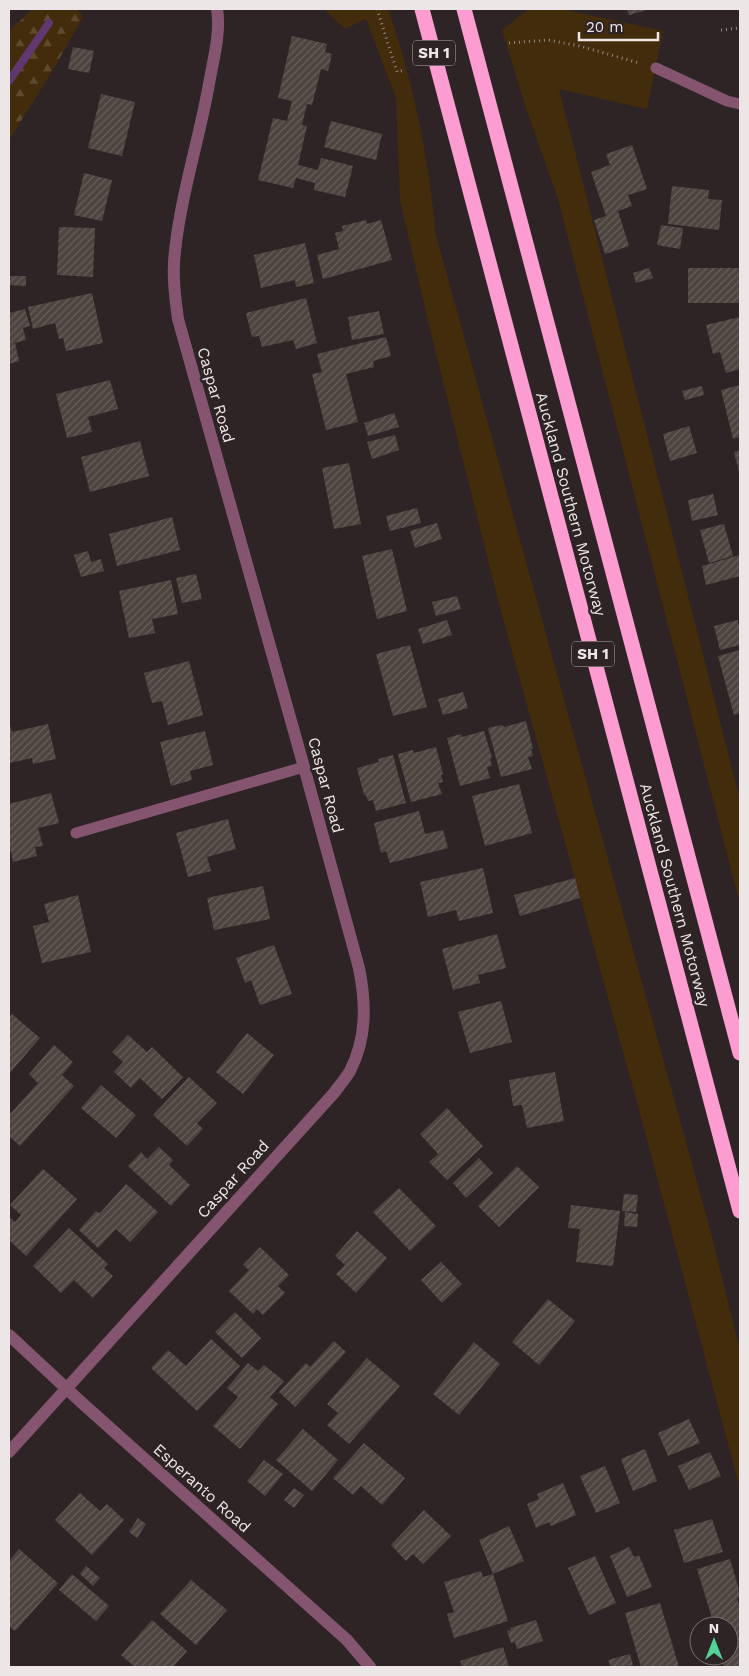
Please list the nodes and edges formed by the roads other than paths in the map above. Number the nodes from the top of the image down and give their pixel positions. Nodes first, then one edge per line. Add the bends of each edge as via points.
1 (216, 9) edge
2 (422, 9) edge
3 (464, 9) edge
4 (652, 67) road end
5 (740, 104) edge
6 (304, 767) junction
7 (76, 833) dead end
8 (740, 1053) edge
9 (740, 1211) edge
10 (9, 1335) edge
11 (66, 1388) junction
12 (9, 1452) edge
13 (370, 1667) edge

1 - 6 street, Caspar Road via 217,37 206,102 174,252 174,296
2 - 9 highway, Auckland Southern Motorway / SH 1
3 - 8 highway, Auckland Southern Motorway / SH 1
4 - 5 lane
6 - 7 lane
6 - 11 street, Caspar Road via 364,992 365,1016 358,1052 334,1093
10 - 11 street, Esperanto Road
11 - 12 street, Caspar Road
11 - 13 street, Esperanto Road via 347,1640

